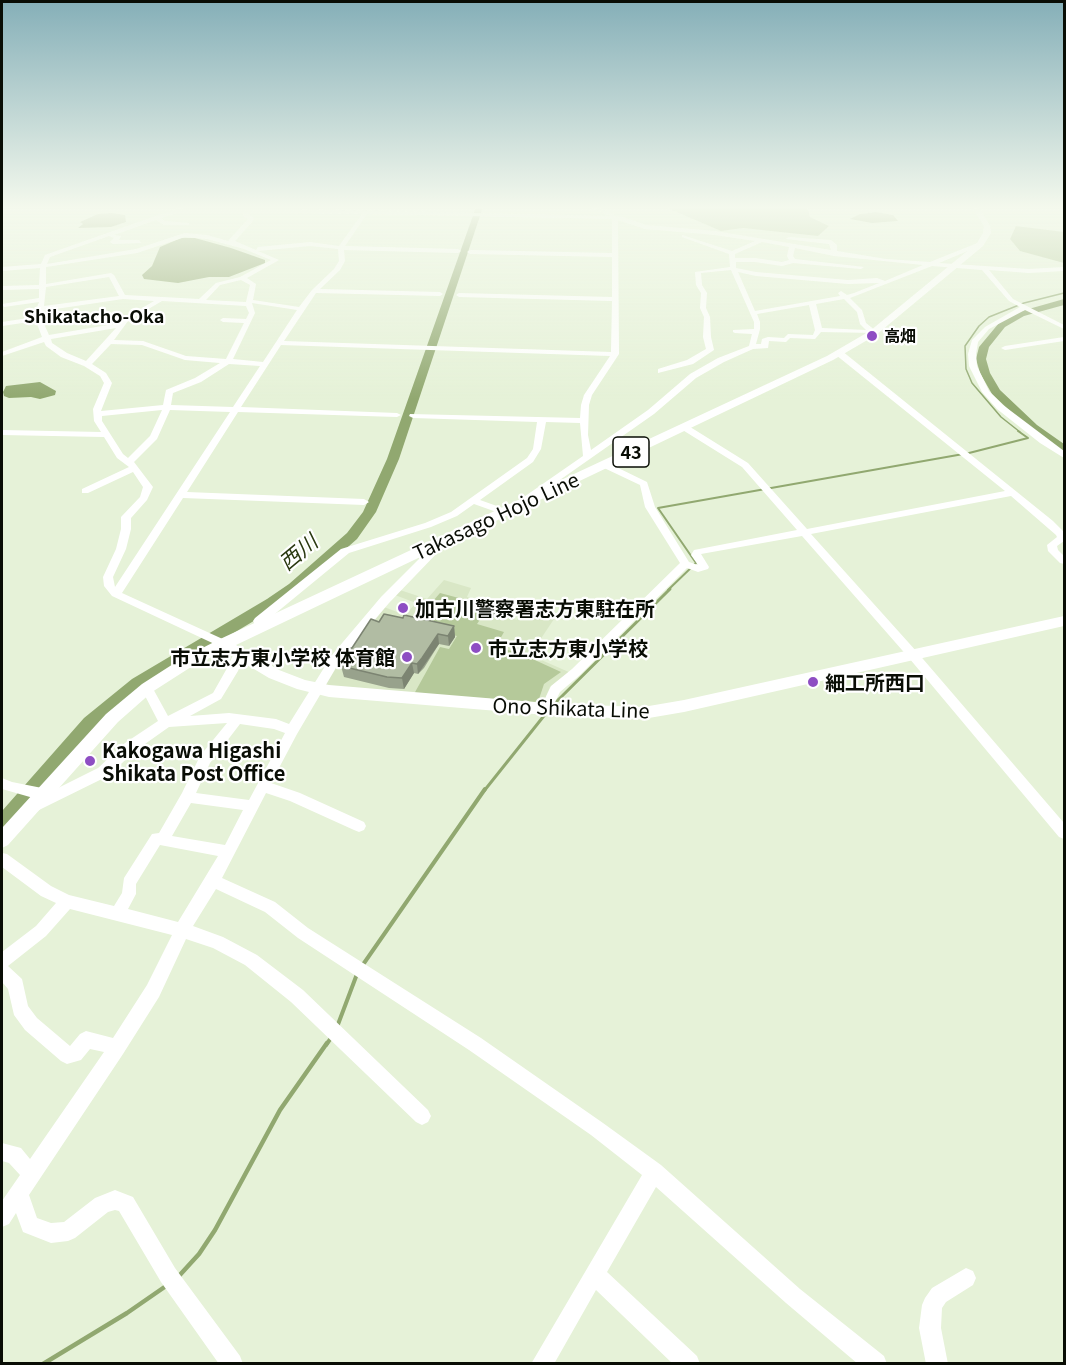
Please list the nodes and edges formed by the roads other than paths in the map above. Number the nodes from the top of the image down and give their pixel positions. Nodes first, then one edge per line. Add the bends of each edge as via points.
1 (43, 271) edge
2 (256, 271) edge
3 (337, 271) edge
4 (615, 271) edge
5 (703, 271) edge
6 (737, 271) edge
7 (749, 271) edge
8 (786, 271) edge
9 (862, 271) edge
10 (914, 271) edge
11 (949, 271) edge
12 (987, 271) edge
13 (1018, 271) edge
14 (1048, 271) edge
15 (787, 276) junction
16 (242, 278) junction
17 (863, 280) junction
18 (836, 281) junction
19 (884, 283) junction
20 (43, 286) junction
21 (2, 288) edge
22 (314, 291) junction
23 (440, 294) dead end
24 (459, 295) dead end
25 (123, 297) junction
26 (844, 297) junction
27 (43, 299) junction
28 (616, 299) junction
29 (161, 300) junction
30 (200, 302) junction
31 (812, 302) junction
32 (249, 303) junction
33 (796, 304) junction
34 (4, 305) dead end
35 (1021, 305) junction
36 (40, 309) junction
37 (301, 309) junction
38 (816, 312) junction
39 (754, 313) junction
40 (38, 319) junction
41 (223, 320) dead end
42 (247, 321) junction
43 (2, 324) edge
44 (122, 325) junction
45 (1065, 327) edge
46 (819, 330) junction
47 (735, 331) dead end
48 (756, 332) junction
49 (874, 332) junction
50 (802, 337) junction
51 (45, 339) junction
52 (1065, 339) edge
53 (109, 342) junction
54 (280, 343) junction
55 (752, 347) junction
56 (806, 348) dead end
57 (1005, 348) dead end
58 (839, 353) junction
59 (2, 354) edge
60 (615, 354) junction
61 (228, 361) junction
62 (87, 364) junction
63 (266, 364) junction
64 (661, 371) dead end
65 (167, 407) junction
66 (236, 410) junction
67 (97, 414) junction
68 (397, 415) dead end
69 (413, 416) dead end
70 (542, 420) junction
71 (583, 421) junction
72 (684, 427) junction
73 (2, 433) edge
74 (106, 435) junction
75 (1065, 455) edge
76 (587, 456) junction
77 (132, 465) junction
78 (606, 465) junction
79 (85, 491) dead end
80 (1012, 493) junction
81 (181, 495) junction
82 (473, 501) junction
83 (364, 502) dead end
84 (518, 507) junction
85 (505, 512) junction
86 (804, 532) junction
87 (433, 545) junction
88 (1065, 561) edge
89 (685, 564) junction
90 (116, 594) junction
91 (1065, 621) edge
92 (262, 625) junction
93 (216, 640) junction
94 (239, 654) junction
95 (913, 656) junction
96 (147, 688) junction
97 (316, 689) junction
98 (552, 710) junction
99 (237, 720) junction
100 (165, 722) junction
101 (292, 731) junction
102 (2, 783) edge
103 (263, 786) junction
104 (33, 796) junction
105 (187, 797) junction
106 (253, 806) junction
107 (18, 821) junction
108 (359, 826) dead end
109 (2, 833) edge
110 (1065, 833) edge
111 (2, 840) edge
112 (162, 840) junction
113 (229, 852) junction
114 (2, 859) edge
115 (213, 882) junction
116 (67, 901) junction
117 (117, 914) junction
118 (182, 930) junction
119 (2, 961) edge
120 (2, 971) edge
121 (117, 1048) junction
122 (422, 1116) dead end
123 (2, 1152) edge
124 (654, 1172) junction
125 (31, 1173) junction
126 (18, 1192) junction
127 (2, 1217) edge
128 (594, 1274) junction
129 (966, 1278) dead end
130 (232, 1364) edge
131 (542, 1364) edge
132 (689, 1364) edge
133 (876, 1364) edge
134 (937, 1364) edge

1 - 20 street
2 - 16 street
3 - 22 street
4 - 28 street
5 - 64 street via 698,272 699,285 704,293 702,308 707,317 710,350 690,362
6 - 39 street
7 - 15 street via 759,276
8 - 15 street
9 - 17 street
10 - 19 street
11 - 49 main road, Takasago Hojo Line / 43
12 - 35 street
13 - 14 street
15 - 18 street
16 - 30 street via 218,284
16 - 32 street via 253,284
17 - 18 street
17 - 19 street
18 - 26 street
19 - 26 street
20 - 21 street
20 - 25 street via 111,275
20 - 27 street
22 - 23 street
22 - 37 street
24 - 28 street
25 - 29 street
25 - 36 street
26 - 31 street
26 - 49 street via 861,311 863,324
27 - 34 street
27 - 36 street
28 - 60 street
29 - 30 street
29 - 44 street
30 - 32 street
31 - 33 street
31 - 38 street
32 - 37 street
32 - 42 street via 252,313
33 - 38 street via 796,310
33 - 39 street
35 - 45 street
35 - 75 street via 987,328 975,342 974,366 986,392 1000,407
36 - 40 street
37 - 54 street
38 - 46 street
39 - 48 street
40 - 43 street
40 - 51 street
41 - 42 street
42 - 61 street
44 - 51 street
44 - 53 street
46 - 49 street
46 - 50 street via 815,338
47 - 48 street
48 - 55 street
49 - 58 main road, Takasago Hojo Line / 43
50 - 55 street via 768,339 765,346
50 - 56 street
51 - 59 street
51 - 62 street via 64,355
52 - 57 street
53 - 61 street via 143,343 186,358
53 - 62 street
54 - 60 street
54 - 63 street
55 - 76 street via 693,376 651,412
58 - 72 main road, Takasago Hojo Line / 43
58 - 80 street
60 - 71 street via 588,395
61 - 63 street
61 - 65 street via 169,392
62 - 67 street via 108,383
63 - 66 street
65 - 66 street
65 - 67 street
65 - 77 street via 154,437
66 - 68 street
66 - 81 street
67 - 74 street
69 - 70 street
70 - 71 street
70 - 82 street via 537,449 530,460
71 - 76 street
72 - 78 main road, Takasago Hojo Line / 43
72 - 86 street via 745,465
73 - 74 street
74 - 77 street via 120,456
76 - 84 street
77 - 79 street
77 - 90 street via 148,491 126,517 121,549 108,578
78 - 84 main road, Takasago Hojo Line / 43
78 - 89 street via 644,484 650,507
80 - 86 street
80 - 88 street via 1061,534 1062,538 1052,545 1053,551
81 - 83 street
81 - 90 street
82 - 85 street
82 - 92 street via 428,525 345,551 259,621
84 - 85 main road, Takasago Hojo Line / 43
85 - 87 main road, Takasago Hojo Line / 43
86 - 89 street via 698,552 704,567
86 - 95 street
87 - 92 main road, Takasago Hojo Line / 43
87 - 97 street via 436,548 362,626
89 - 98 street via 555,689
90 - 93 street
91 - 95 main road, Ono Shikata Line
92 - 93 main road, Takasago Hojo Line / 43
93 - 94 main road, Ono Shikata Line
93 - 96 main road, Takasago Hojo Line / 43
94 - 97 main road, Ono Shikata Line via 274,674
94 - 100 street via 217,696
95 - 98 main road, Ono Shikata Line via 668,710 621,714
95 - 110 street
96 - 100 street
96 - 104 main road, Takasago Hojo Line / 43
97 - 98 main road, Ono Shikata Line
97 - 101 street
99 - 100 street
99 - 101 street via 276,724
99 - 105 street via 205,760
100 - 104 street via 103,772
101 - 103 street
102 - 104 street
103 - 106 street
103 - 108 street
104 - 107 main road, Takasago Hojo Line / 43
105 - 106 street
105 - 112 street
106 - 113 street
107 - 109 street
107 - 111 main road, Takasago Hojo Line / 43
112 - 113 street
112 - 117 street via 157,838 129,883 129,894
113 - 115 street
114 - 116 street
115 - 118 street
115 - 124 street via 270,907 303,933 475,1044
116 - 117 street
116 - 119 street via 41,930
117 - 118 street
118 - 121 street via 153,991
118 - 122 street via 251,960 297,996
120 - 121 street via 16,985 20,1009 31,1024 67,1055 75,1054 86,1040
121 - 125 street
123 - 125 street via 15,1155
124 - 128 street
124 - 133 street
125 - 126 street
126 - 127 street
126 - 130 street via 30,1225 51,1233 68,1231 102,1205 115,1200 126,1204 172,1282
128 - 131 street
128 - 132 street
129 - 134 street via 939,1295 932,1305 930,1328

